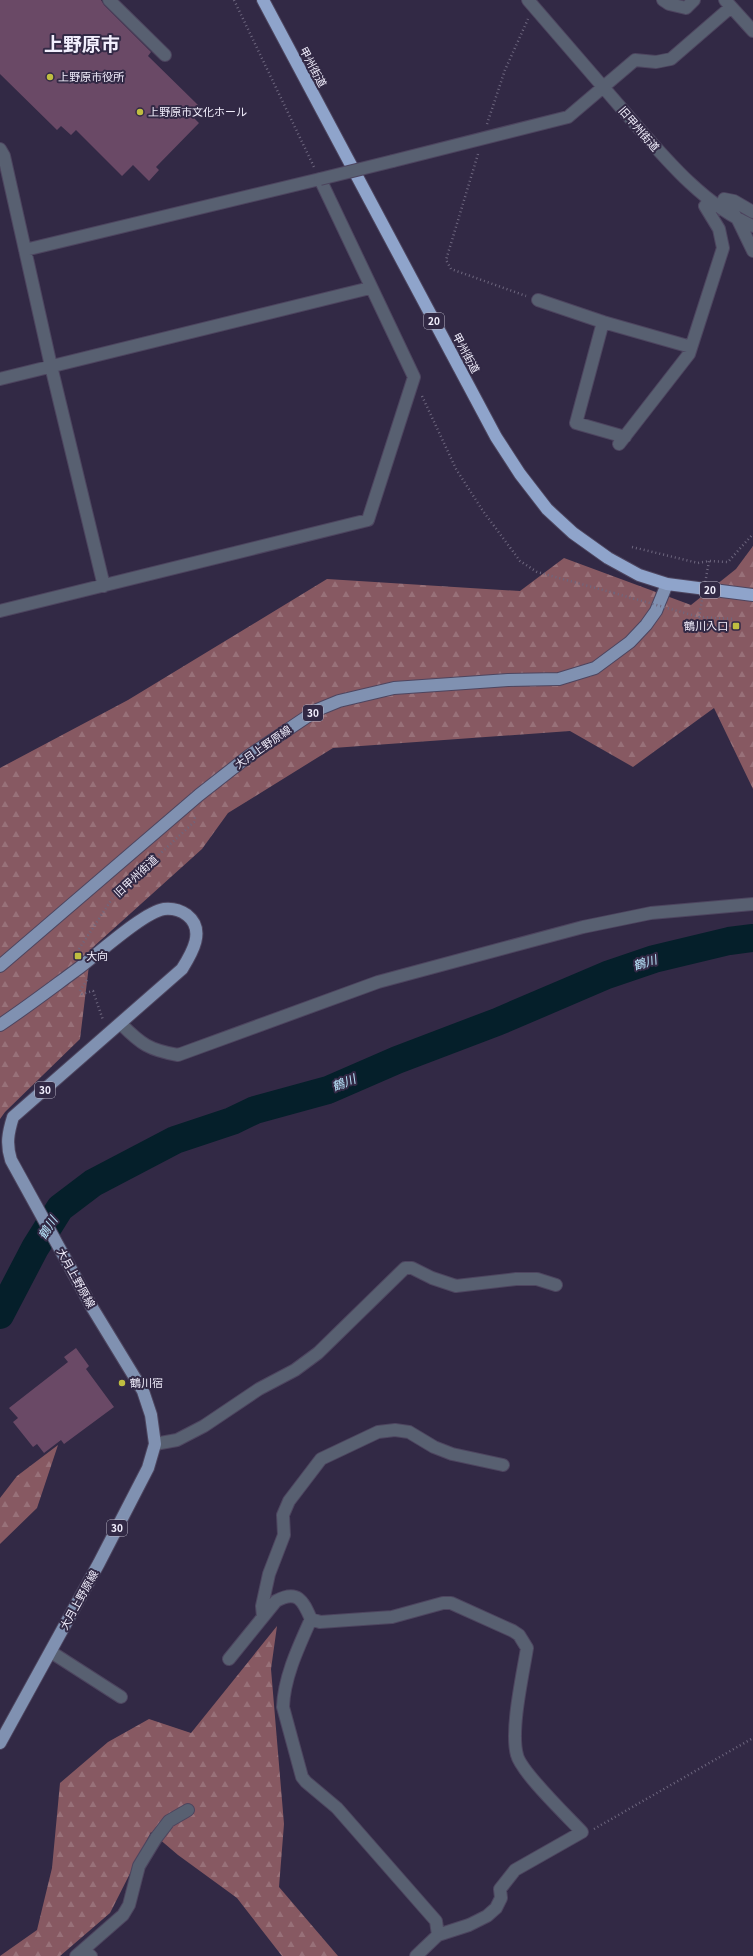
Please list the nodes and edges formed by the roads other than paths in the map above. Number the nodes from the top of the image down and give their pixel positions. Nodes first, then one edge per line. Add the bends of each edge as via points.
1 (109, 0) edge
2 (262, 0) edge
3 (663, 0) edge
4 (694, 0) edge
5 (531, 3) edge
6 (728, 4) edge
7 (753, 31) edge
8 (165, 56) dead end
9 (603, 88) junction
10 (1, 154) edge
11 (320, 179) junction
12 (710, 200) junction
13 (753, 212) edge
14 (738, 220) junction
15 (753, 226) edge
16 (25, 250) junction
17 (753, 251) edge
18 (370, 288) junction
19 (538, 300) road end
20 (603, 322) junction
21 (691, 347) junction
22 (51, 366) junction
23 (0, 379) edge
24 (667, 584) junction
25 (104, 586) junction
26 (753, 595) edge
27 (0, 611) edge
28 (753, 904) edge
29 (0, 966) edge
30 (121, 1024) junction
31 (0, 1025) edge
32 (556, 1285) dead end
33 (155, 1444) junction
34 (504, 1465) dead end
35 (263, 1617) junction
36 (311, 1619) junction
37 (51, 1652) junction
38 (229, 1659) dead end
39 (121, 1697) dead end
40 (0, 1743) edge
41 (188, 1810) dead end
42 (438, 1935) junction
43 (83, 1954) edge
44 (416, 1956) edge

1 - 8 street
2 - 24 highway, 甲州街道 / 20 via 496,437 520,474 547,509 573,533 608,558 639,575
3 - 4 street via 686,8
5 - 9 street, 旧甲州街道
6 - 7 street
6 - 9 street via 671,59 656,62 635,60
9 - 11 street, bridge via 568,117
9 - 12 street, 旧甲州街道 via 662,155
10 - 16 street
11 - 16 street
11 - 18 street
12 - 14 street, 旧甲州街道
12 - 21 street via 705,206 719,229 723,248
13 - 14 street via 724,199
14 - 15 street
14 - 17 street, 旧甲州街道
16 - 22 street
18 - 22 street
18 - 25 street via 414,377 368,520
19 - 20 street
20 - 21 street
20 - 21 street via 576,424 622,440 689,354
22 - 23 street
22 - 25 street
24 - 26 highway, 甲州街道 / 20
24 - 29 main road, 大月上野原線 / 30 via 656,611 646,625 630,642 595,668 559,679 394,688 339,701 317,710 250,755 199,795
25 - 27 street
28 - 30 street via 651,913 583,927 378,982 178,1055 158,1052 140,1043
30 - 31 main road, 大月上野原線 / 30 via 182,969 193,950 197,931 193,920 180,910 164,909 148,914 80,968
30 - 33 main road, 大月上野原線 / 30 via 13,1117 7,1147 11,1160 93,1309 143,1391 151,1415
32 - 33 street via 537,1279 516,1279 456,1286 412,1268 405,1268 318,1353 295,1370 259,1389 204,1426 177,1440
33 - 37 main road, 大月上野原線 / 30 via 148,1468
34 - 35 street via 452,1454 409,1432 395,1430 378,1432 321,1459 289,1501 283,1515 284,1536 269,1574 262,1606
35 - 36 street via 276,1601 284,1597 296,1597 303,1602
35 - 38 street
36 - 42 street via 296,1652 283,1699 302,1777 337,1808 436,1921
36 - 42 street via 320,1622 392,1617 451,1603 519,1635 526,1648 517,1710 517,1756 524,1769 582,1832 515,1870 500,1889 501,1898 496,1908 487,1916
37 - 39 street
37 - 40 main road, 大月上野原線 / 30
41 - 43 street via 169,1821 156,1838 140,1866 129,1905 123,1915
42 - 44 street

